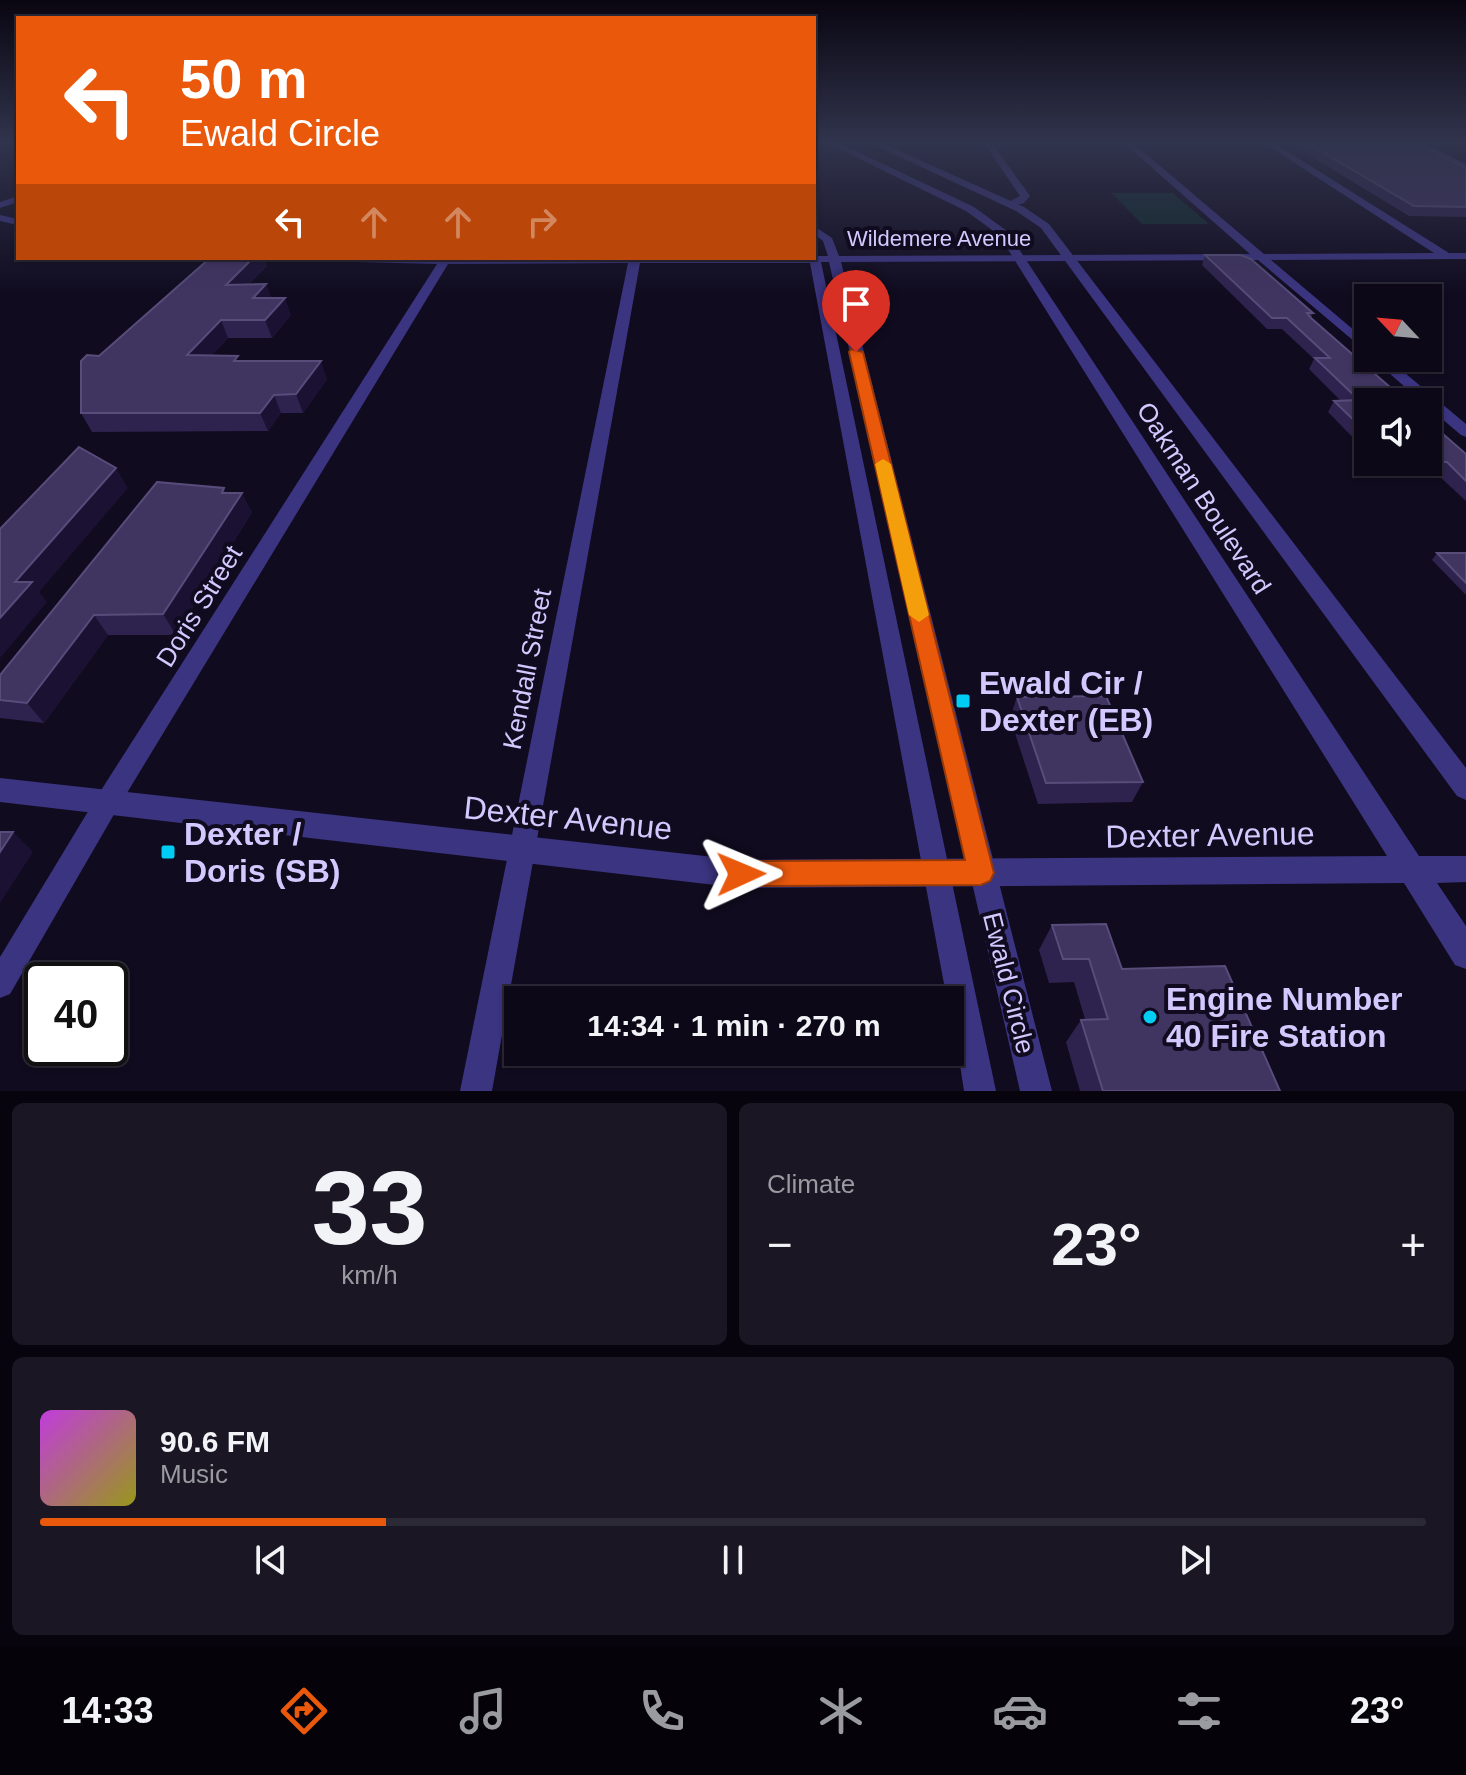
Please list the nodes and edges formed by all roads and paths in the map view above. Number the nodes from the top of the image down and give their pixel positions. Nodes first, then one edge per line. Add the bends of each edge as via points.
1 (938, 194) edge
2 (987, 194) edge
3 (1024, 194) edge
4 (1187, 194) edge
5 (1349, 194) edge
6 (1007, 203) junction
7 (970, 209) junction
8 (816, 231) edge
9 (1447, 256) junction
10 (1466, 256) edge
11 (1019, 257) junction
12 (1068, 257) junction
13 (1260, 257) junction
14 (816, 258) edge
15 (834, 258) junction
16 (444, 260) edge
17 (635, 260) edge
18 (814, 260) edge
19 (1466, 268) edge
20 (1354, 337) edge
21 (1395, 372) edge
22 (1466, 432) edge
23 (1466, 788) edge
24 (0, 790) edge
25 (107, 803) junction
26 (520, 849) junction
27 (1410, 869) junction
28 (1466, 869) edge
29 (935, 873) junction
30 (981, 873) junction
31 (1466, 954) edge
32 (0, 984) edge
33 (476, 1091) edge
34 (980, 1091) edge
35 (1036, 1091) edge

1 - 7 street, Oakman Boulevard
2 - 6 street, Oakman Boulevard
3 - 6 street via 1021,201
4 - 13 street
5 - 9 street
6 - 7 street
6 - 12 street, Oakman Boulevard via 1045,226
7 - 11 street, Oakman Boulevard via 1003,233
8 - 15 street, Ewald Circle via 828,240
9 - 10 street, Wildemere Avenue
9 - 13 street, Wildemere Avenue
9 - 19 street
11 - 12 street, Wildemere Avenue
11 - 15 street, Wildemere Avenue
11 - 27 street, Oakman Boulevard
12 - 13 street, Wildemere Avenue
12 - 23 street, Oakman Boulevard
13 - 20 street
14 - 15 street, Wildemere Avenue
15 - 30 street, Ewald Circle
16 - 25 street, Doris Street
17 - 26 street, Kendall Street
18 - 29 street, Ewald Circle
21 - 22 street
24 - 25 street, Dexter Avenue
25 - 26 street, Dexter Avenue
25 - 32 street, Doris Street
26 - 29 street, Dexter Avenue via 741,874
26 - 33 street, Kendall Street
27 - 28 street, Dexter Avenue
27 - 30 street, Dexter Avenue
27 - 31 street, Oakman Boulevard
29 - 30 street, Dexter Avenue
29 - 34 street, Ewald Circle
30 - 35 street, Ewald Circle

